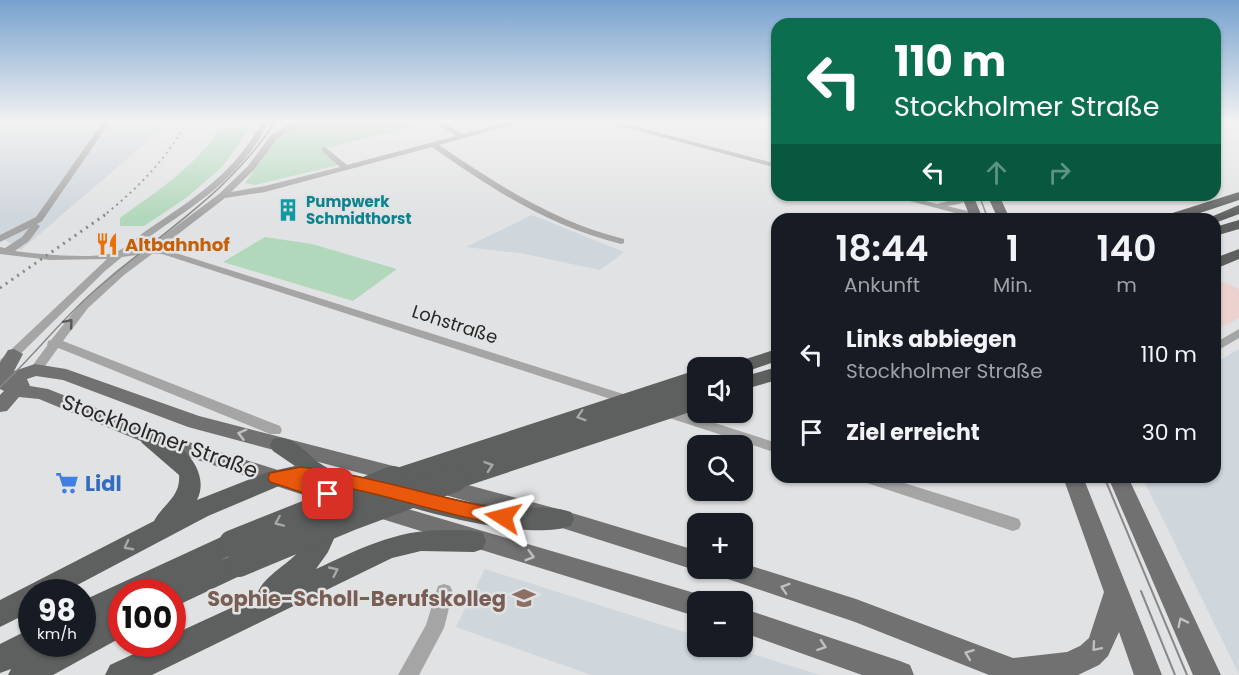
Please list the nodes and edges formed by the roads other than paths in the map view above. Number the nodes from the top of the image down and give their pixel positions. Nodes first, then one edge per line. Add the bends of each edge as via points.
1 (85, 154) edge
2 (246, 154) edge
3 (262, 154) edge
4 (330, 154) edge
5 (401, 154) edge
6 (446, 154) edge
7 (729, 154) edge
8 (771, 164) edge
9 (346, 168) junction
10 (203, 194) junction
11 (222, 196) junction
12 (1239, 196) edge
13 (906, 201) edge
14 (916, 201) edge
15 (958, 201) edge
16 (930, 204) junction
17 (1239, 209) edge
18 (942, 213) edge
19 (963, 213) edge
20 (1186, 213) edge
21 (1221, 216) edge
22 (31, 224) junction
23 (1239, 224) edge
24 (1221, 230) edge
25 (0, 239) edge
26 (621, 241) dead end
27 (149, 250) junction
28 (2, 252) edge
29 (119, 254) junction
30 (1239, 254) edge
31 (1221, 262) edge
32 (1239, 333) edge
33 (52, 344) junction
34 (1221, 344) edge
35 (14, 354) joint
36 (771, 357) edge
37 (753, 363) edge
38 (35, 370) junction
39 (771, 375) edge
40 (5, 381) edge
41 (753, 381) edge
42 (687, 383) edge
43 (687, 403) edge
44 (0, 406) edge
45 (150, 437) junction
46 (278, 438) junction
47 (771, 446) edge
48 (276, 478) junction
49 (885, 483) edge
50 (1075, 483) edge
51 (1121, 483) edge
52 (325, 485) junction
53 (562, 519) junction
54 (1013, 524) dead end
55 (156, 531) junction
56 (474, 540) junction
57 (235, 553) junction
58 (687, 558) edge
59 (753, 577) edge
60 (64, 579) edge
61 (163, 579) edge
62 (186, 586) edge
63 (444, 592) dead end
64 (1116, 594) junction
65 (687, 603) edge
66 (18, 604) edge
67 (0, 614) edge
68 (225, 624) junction
69 (753, 624) edge
70 (18, 649) edge
71 (56, 657) edge
72 (0, 659) edge
73 (1019, 673) edge
74 (23, 675) edge
75 (120, 675) edge
76 (408, 675) edge
77 (900, 675) edge
78 (1148, 675) edge
79 (1207, 675) edge

1 - 22 street via 39,219
2 - 10 street
3 - 11 street
4 - 9 street
5 - 9 street
6 - 26 street via 523,206 599,237
7 - 8 street
9 - 11 street
10 - 11 street
10 - 29 street
11 - 27 street
12 - 20 highway
13 - 18 street
14 - 16 street
15 - 16 street
16 - 19 street
17 - 21 highway
22 - 25 street
22 - 28 street via 35,226 32,233 22,243
23 - 24 highway
27 - 29 street, Lohstraße
33 -> 27 street via 84,306
27 - 47 street, Lohstraße via 163,250
28 - 29 street, Lohstraße via 100,257
29 - 35 street
30 - 31 highway
32 - 34 street
33 - 38 street
33 - 46 street, Stockholmer Straße via 63,345
35 - 40 main road via 6,367
36 - 37 highway
38 - 40 main road
46 -> 38 main road, Stockholmer Straße via 168,413 66,375
39 - 41 highway
40 - 44 main road
40 - 45 main road, Stockholmer Straße
42 -> 57 highway, bridge via 426,465 296,515
57 -> 43 highway, bridge
45 - 48 main road, Stockholmer Straße
45 - 55 highway via 179,459 190,471 192,481 187,497
46 - 52 highway
46 - 53 main road, Stockholmer Straße
48 - 52 highway via 301,474
48 - 55 highway via 238,491
49 - 54 street
50 - 64 main road
79 -> 51 main road
52 - 53 highway via 526,521
52 - 56 main road
52 - 68 highway via 329,523 322,542 282,585
53 - 58 main road, Stockholmer Straße
55 -> 60 highway
56 -> 65 main road
68 -> 56 highway via 387,548 431,540
57 - 61 highway
57 - 62 highway
73 -> 59 main road via 856,611
63 - 76 street via 435,627
64 -> 73 main road via 1105,636 1096,651 1079,662
64 - 78 main road
66 - 67 highway
68 - 75 highway
69 -> 77 main road
70 - 72 highway
71 - 74 highway

